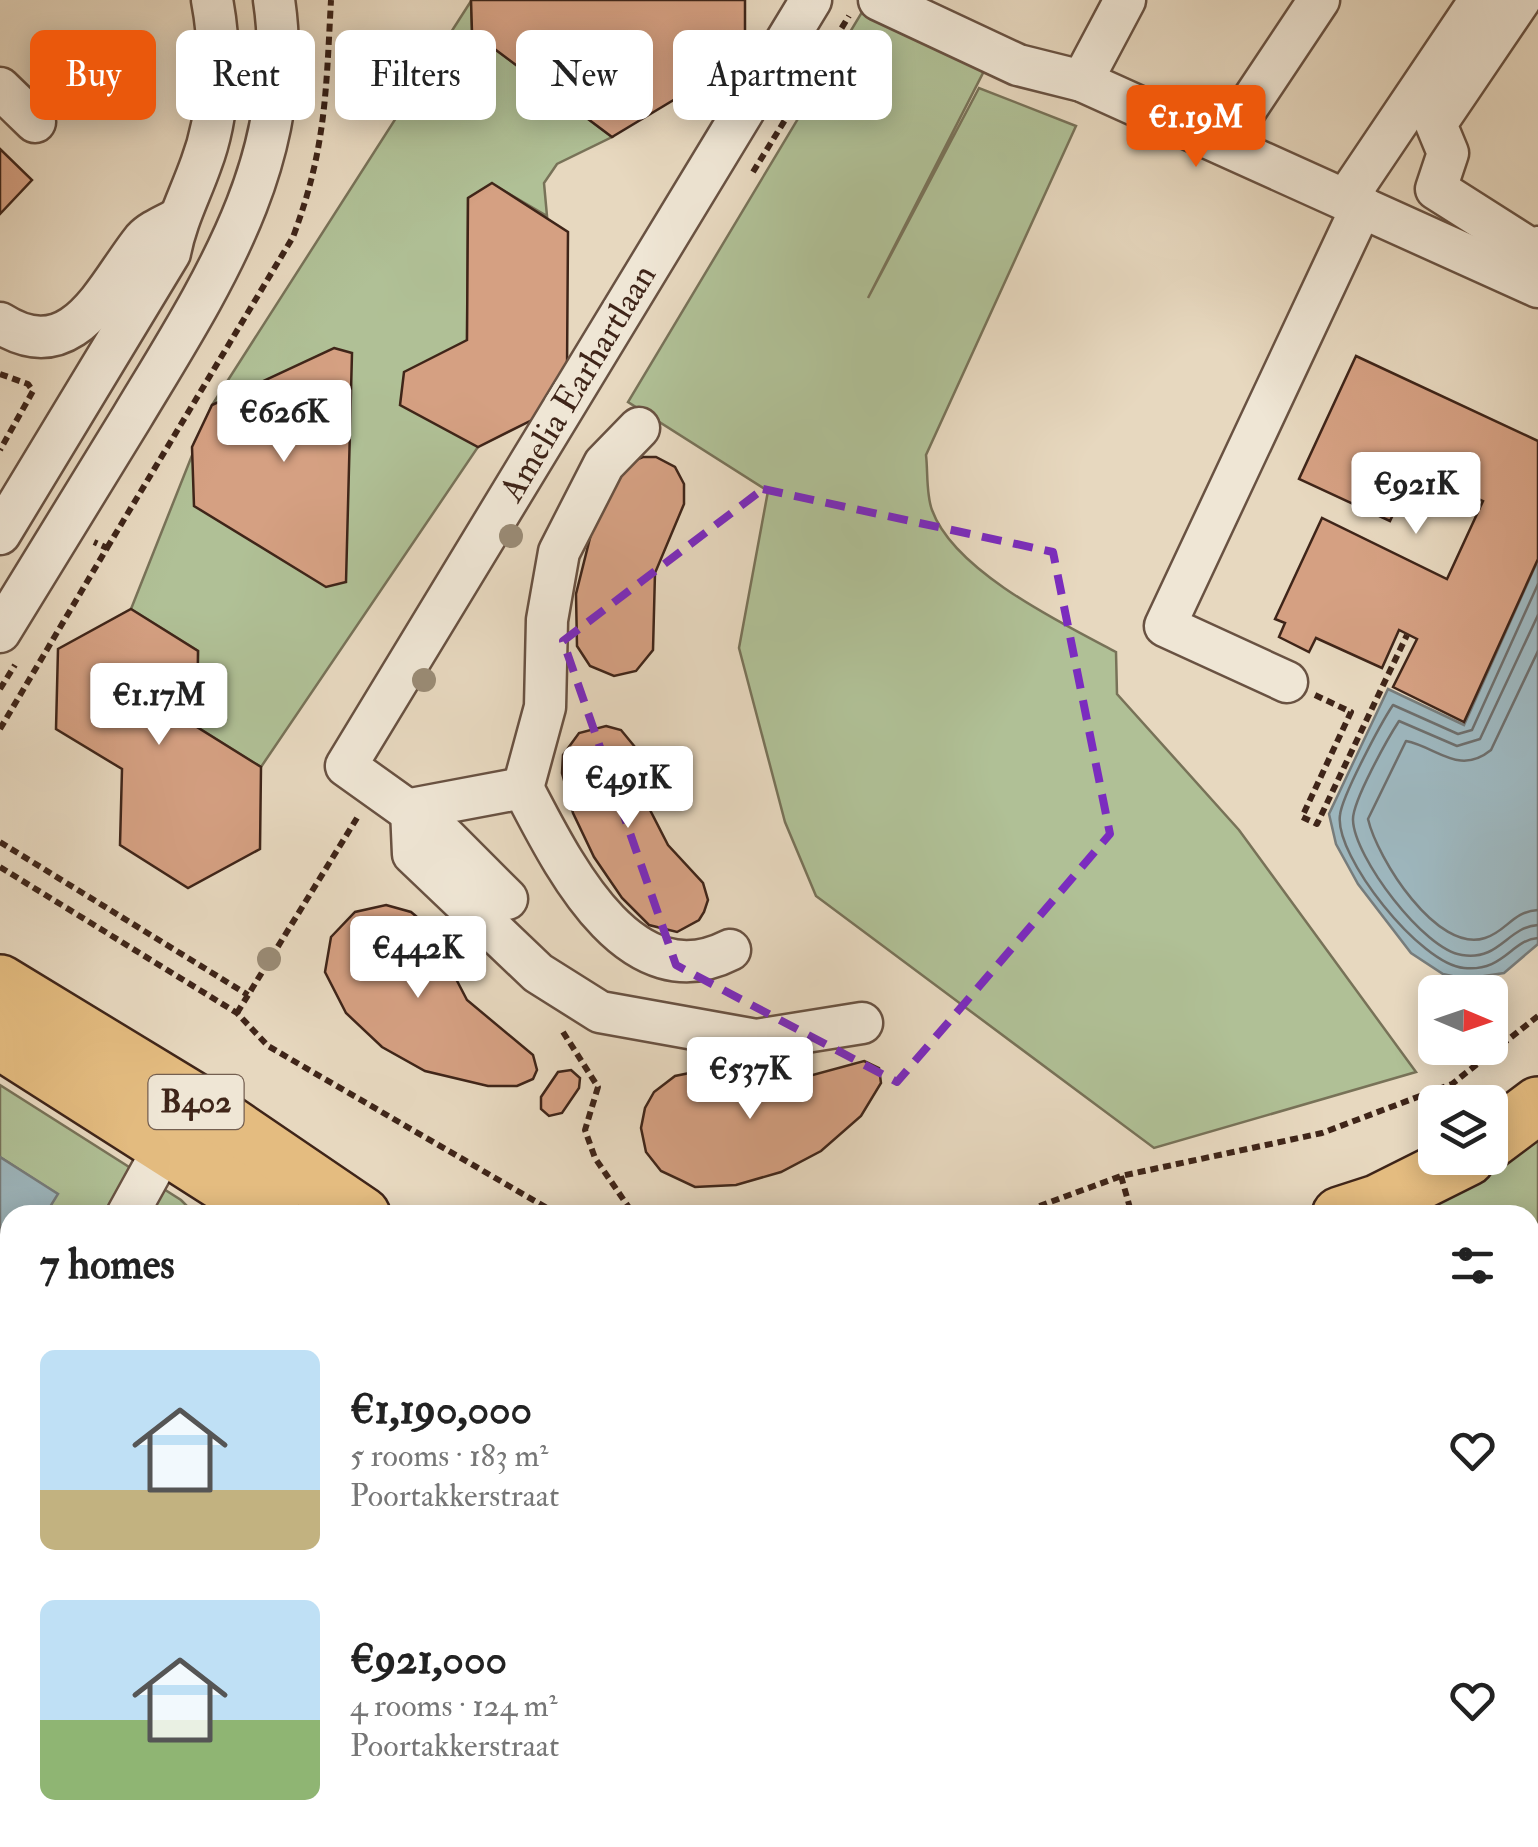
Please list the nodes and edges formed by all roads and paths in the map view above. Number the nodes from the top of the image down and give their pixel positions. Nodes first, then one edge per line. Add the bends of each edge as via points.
1 (212, 0) edge
2 (274, 0) edge
3 (811, 0) edge
4 (879, 0) edge
5 (1125, 0) edge
6 (1319, 0) edge
7 (1480, 0) edge
8 (1520, 0) edge
9 (1082, 81) junction
10 (0, 88) edge
11 (35, 122) dead end
12 (1223, 144) junction
13 (1453, 200) junction
14 (1354, 203) junction
15 (176, 219) junction
16 (1424, 235) junction
17 (1536, 273) edge
18 (0, 324) edge
19 (0, 374) edge
20 (639, 428) dead end
21 (0, 450) edge
22 (0, 534) edge
23 (93, 541) dead end
24 (0, 632) edge
25 (1407, 635) dead end
26 (1287, 682) joint
27 (0, 728) edge
28 (361, 777) junction
29 (523, 788) junction
30 (412, 809) junction
31 (0, 842) edge
32 (0, 867) edge
33 (507, 899) dead end
34 (730, 950) dead end
35 (0, 984) edge
36 (564, 988) junction
37 (248, 995) junction
38 (237, 1012) junction
39 (1538, 1016) edge
40 (862, 1023) dead end
41 (0, 1041) edge
42 (1538, 1105) edge
43 (1508, 1128) edge
44 (165, 1146) junction
45 (1433, 1175) edge
46 (1120, 1176) junction
47 (222, 1198) edge
48 (133, 1205) edge
49 (347, 1205) edge
50 (542, 1205) edge
51 (627, 1205) edge
52 (1042, 1205) edge
53 (1129, 1205) edge
54 (1371, 1205) edge

1 - 15 street via 218,71 212,124
2 - 24 street via 277,88 266,156 241,223 204,298
3 - 28 street, Amelia Earhartlaan
4 - 9 street via 1018,65
5 - 9 street
6 - 12 street
7 - 14 street
8 - 13 street via 1436,124 1448,154 1436,189
9 - 12 street
10 - 11 street
12 - 14 street
13 - 16 street
13 - 17 street via 1532,250
14 - 16 street
14 - 26 street via 1166,626
15 - 18 street via 146,236 99,305 78,323 40,338
15 - 22 street via 170,253
16 - 17 street
19 - 21 path via 33,390
20 - 29 street via 604,464 558,552 547,620 545,706
23 - 27 path via 107,548
25 - 26 path via 1317,824 1302,817 1351,712
28 - 30 street
28 - 37 path
29 - 30 street
29 - 34 street via 566,868 608,923 650,954 678,962 708,962
30 - 33 street
30 - 36 street via 413,854 538,973
31 - 37 path
32 - 38 path
35 - 49 highway, B402 via 198,1104
36 - 40 street via 600,1012 756,1040
36 - 51 path via 561,1030 598,1087 585,1130 595,1158
37 - 38 path
38 - 50 path via 268,1046
39 - 46 path via 1452,1084 1322,1133
41 - 44 highway, B402
42 - 43 highway
44 - 47 highway, B402
44 - 48 street
45 - 54 highway
46 - 52 path
46 - 53 path

